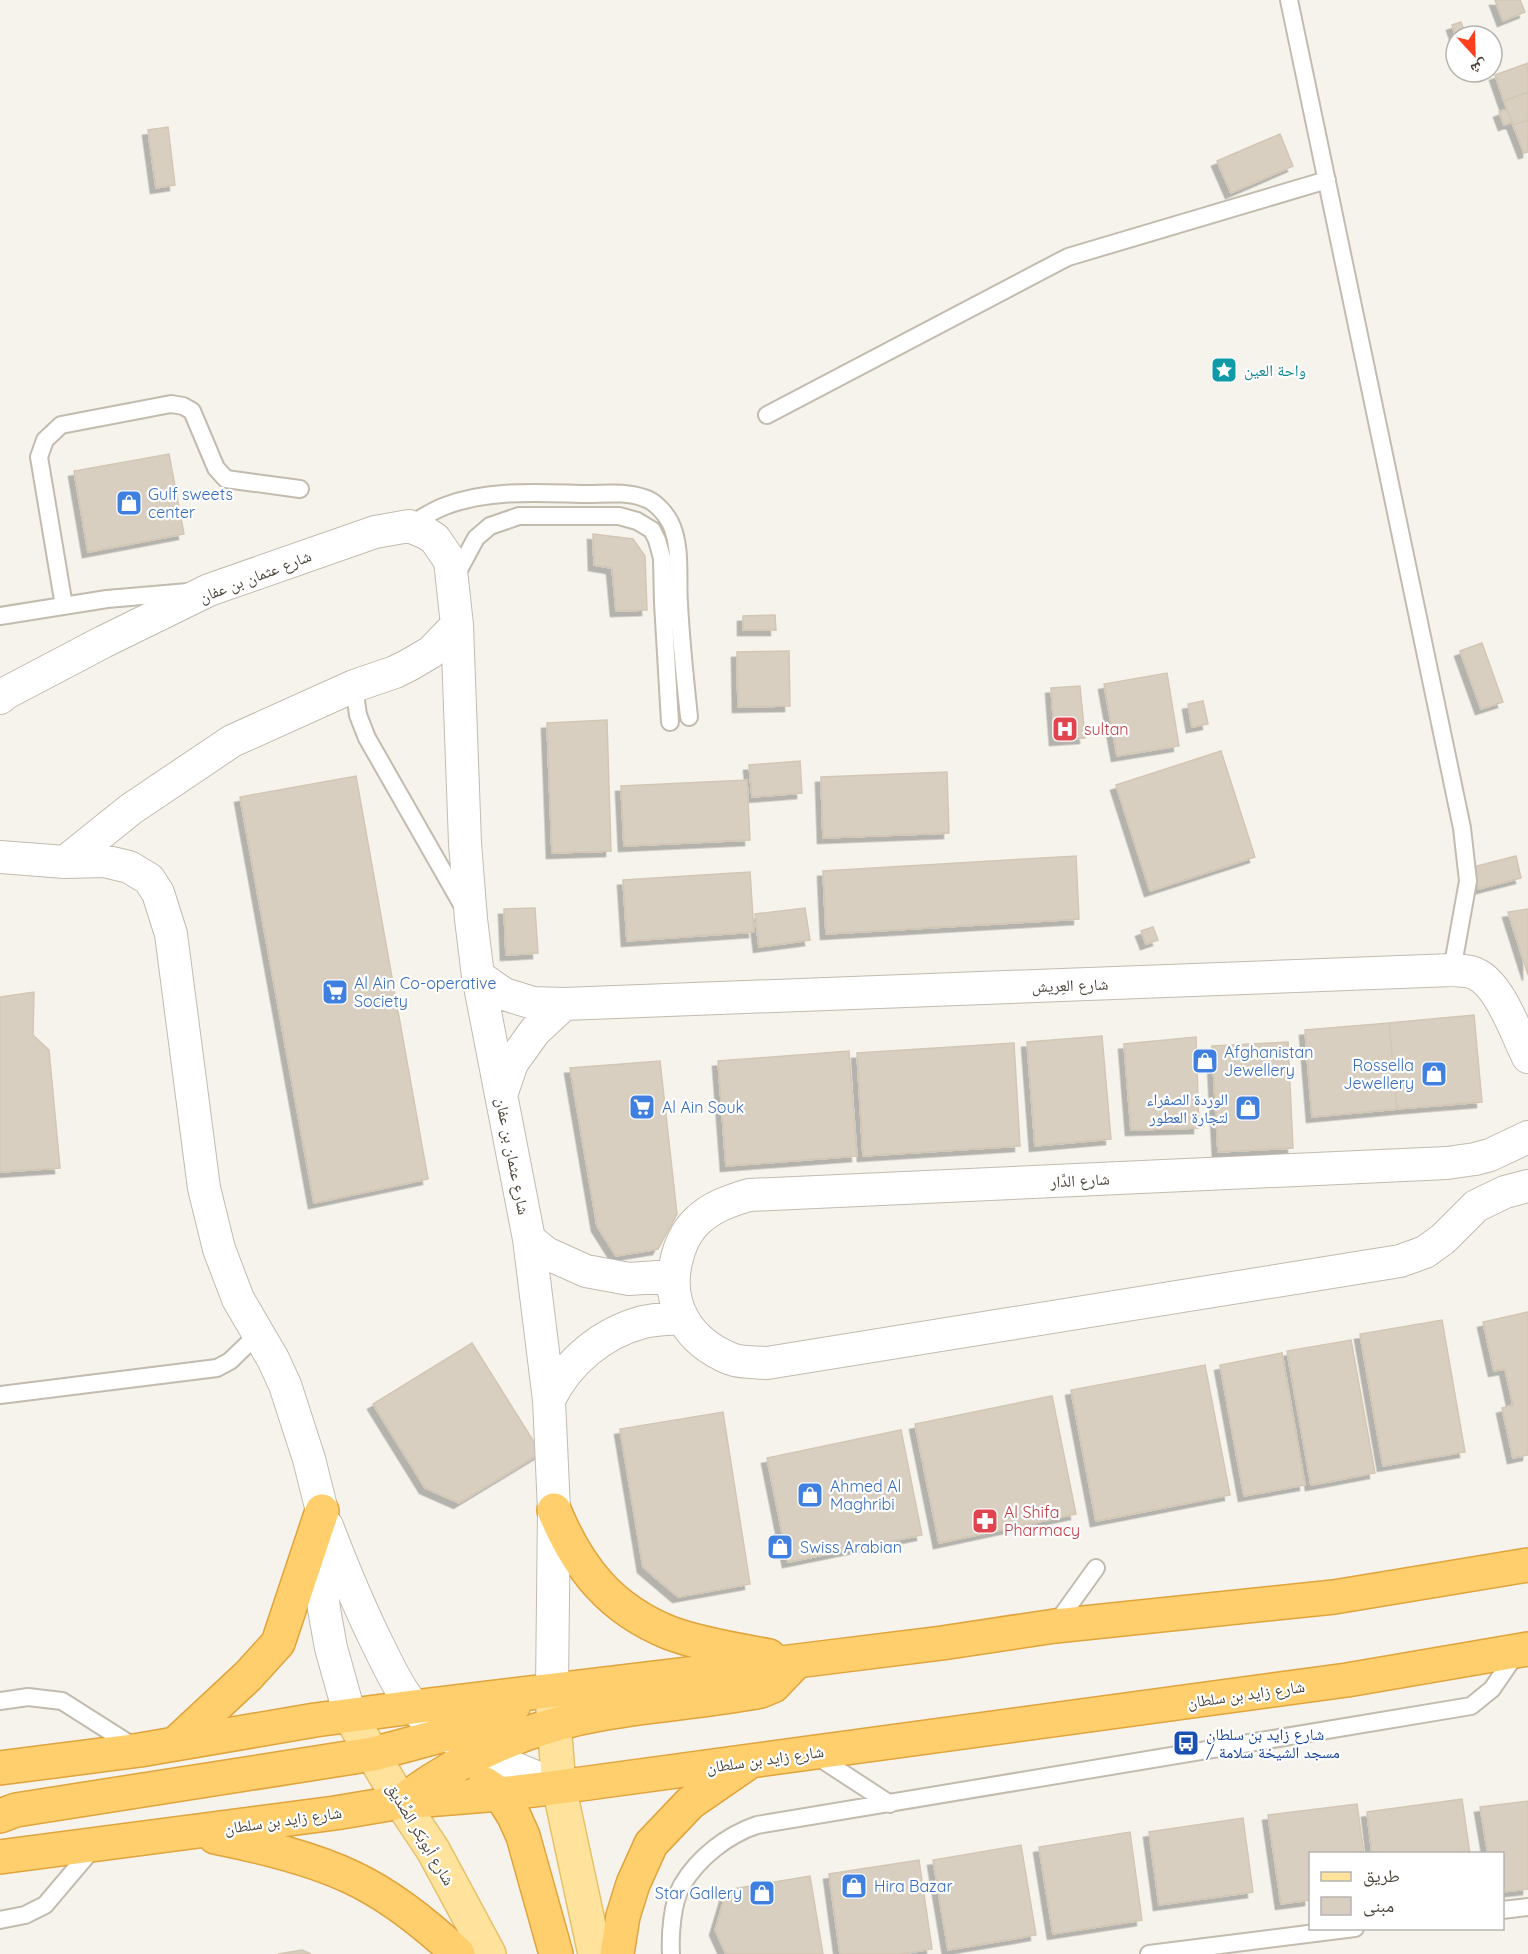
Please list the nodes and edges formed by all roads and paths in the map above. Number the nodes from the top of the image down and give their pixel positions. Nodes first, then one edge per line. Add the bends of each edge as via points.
1 (1289, 0) edge
2 (1327, 180) junction
3 (767, 416) dead end
4 (300, 489) dead end
5 (409, 526) junction
6 (453, 581) junction
7 (210, 590) junction
8 (64, 606) junction
9 (0, 616) edge
10 (457, 625) junction
11 (354, 686) junction
12 (0, 698) edge
13 (689, 717) dead end
14 (670, 722) dead end
15 (1, 856) edge
16 (65, 862) junction
17 (471, 919) junction
18 (1452, 970) junction
19 (478, 976) junction
20 (564, 1005) junction
21 (1528, 1057) edge
22 (501, 1095) junction
23 (1528, 1137) edge
24 (1528, 1186) edge
25 (529, 1239) junction
26 (672, 1276) junction
27 (681, 1318) junction
28 (258, 1334) junction
29 (0, 1395) edge
30 (549, 1400) junction
31 (554, 1510) junction
32 (322, 1511) junction
33 (1528, 1565) edge
34 (1096, 1568) dead end
35 (1055, 1626) junction
36 (1523, 1650) edge
37 (797, 1661) junction
38 (552, 1689) junction
39 (0, 1701) edge
40 (413, 1707) junction
41 (350, 1716) junction
42 (554, 1725) junction
43 (433, 1738) junction
44 (176, 1743) junction
45 (140, 1750) junction
46 (812, 1752) junction
47 (373, 1754) junction
48 (469, 1759) junction
49 (752, 1761) junction
50 (0, 1768) edge
51 (559, 1787) junction
52 (500, 1794) junction
53 (401, 1802) junction
54 (890, 1804) junction
55 (0, 1816) edge
56 (190, 1833) junction
57 (96, 1845) junction
58 (0, 1857) edge
59 (1528, 1907) edge
60 (1504, 1910) edge
61 (0, 1920) edge
62 (1347, 1930) edge
63 (458, 1954) edge
64 (489, 1954) edge
65 (556, 1954) edge
66 (595, 1954) edge
67 (617, 1954) edge
68 (671, 1954) edge
69 (1149, 1954) edge

1 - 2 lane
2 - 3 lane via 1068,257
2 - 18 lane via 1462,828 1468,881
4 - 8 lane via 226,479 216,468 192,411 183,406 171,404 61,425 45,440 39,457
5 - 6 street, شارع عثمان بن عفان via 435,539 443,549 450,561
5 - 7 street, شارع عثمان بن عفان via 375,532
5 - 13 lane via 446,505 490,496 624,494 646,498 660,508 674,533
6 - 10 street, شارع عثمان بن عفان
6 - 14 lane via 476,538 490,526 519,516 619,516 652,530 662,558
7 - 8 lane
7 - 12 street, شارع عثمان بن عفان
8 - 9 lane
10 - 11 street via 420,659
10 - 17 street, شارع عثمان بن عفان
11 - 16 street via 232,741 131,809
11 - 17 lane via 358,715 367,738
15 - 16 street
16 - 28 street via 104,861 129,867 149,879 158,893 171,934 204,1188 219,1249 238,1299
17 - 19 street, شارع عثمان بن عفان
18 - 20 street, شارع العِريش
18 - 21 street, شارع العِريش via 1473,972 1486,980
19 - 20 street, شارع العِريش via 504,994 533,1003
19 - 22 street, شارع عثمان بن عفان
20 - 22 street via 535,1031 512,1063
22 - 25 street, شارع عثمان بن عفان
23 - 26 street, شارع الدَّار via 1490,1155 1447,1163 748,1195 719,1204 695,1222 679,1248
24 - 27 street, شارع الدَّار via 1476,1206 1443,1239 1400,1262 767,1363 732,1360 702,1344
25 - 26 street via 546,1253 586,1271 629,1279
25 - 30 street, شارع عثمان بن عفان
26 - 27 street, شارع الدَّار
27 - 30 street via 644,1322 609,1335 579,1357
28 - 29 lane via 217,1368
28 - 32 street via 292,1406
30 - 31 street, شارع عثمان بن عفان
31 - 37 highway via 593,1581 639,1617 671,1633
31 - 38 street, شارع عثمان بن عفان
32 - 40 street via 360,1607
32 - 41 street via 320,1572 324,1610
32 - 44 highway via 278,1643
33 - 35 highway via 1334,1597
34 - 35 lane
35 - 37 highway
36 - 46 highway, شارع زايد بن سلطان via 1347,1680
36 - 54 lane via 1492,1689 1471,1706
37 - 38 highway
37 - 42 highway via 773,1686 761,1690 603,1713
38 - 40 highway
38 - 42 main road
38 - 43 highway
39 - 45 lane via 28,1697 62,1701
40 - 41 highway
40 - 43 street via 432,1724
41 - 43 highway
41 - 44 highway
41 - 47 main road, شارع أبوبَكر الصِّدِّيق
42 - 48 highway
42 - 51 main road
43 - 47 highway
43 - 48 highway
44 - 45 highway
45 - 50 highway
46 - 49 highway, شارع زايد بن سلطان
46 - 54 lane
47 - 53 main road, شارع أبوبَكر الصِّدِّيق
47 - 55 highway via 16,1810
48 - 51 street
48 - 52 highway
48 - 53 highway via 438,1775
49 - 51 highway, شارع زايد بن سلطان
49 - 67 highway via 690,1803 651,1844 623,1916
51 - 52 highway, شارع زايد بن سلطان
51 - 66 main road
52 - 53 highway, شارع زايد بن سلطان
52 - 65 highway via 523,1836
53 - 56 highway, شارع زايد بن سلطان
53 - 64 main road, شارع أبوبَكر الصِّدِّيق via 433,1850
54 - 68 lane via 740,1831 697,1866 681,1887 672,1921
56 - 57 highway, شارع زايد بن سلطان
56 - 63 highway via 254,1845 352,1877 416,1918
57 - 58 highway, شارع زايد بن سلطان
57 - 61 lane via 45,1905
59 - 60 lane
62 - 69 lane

